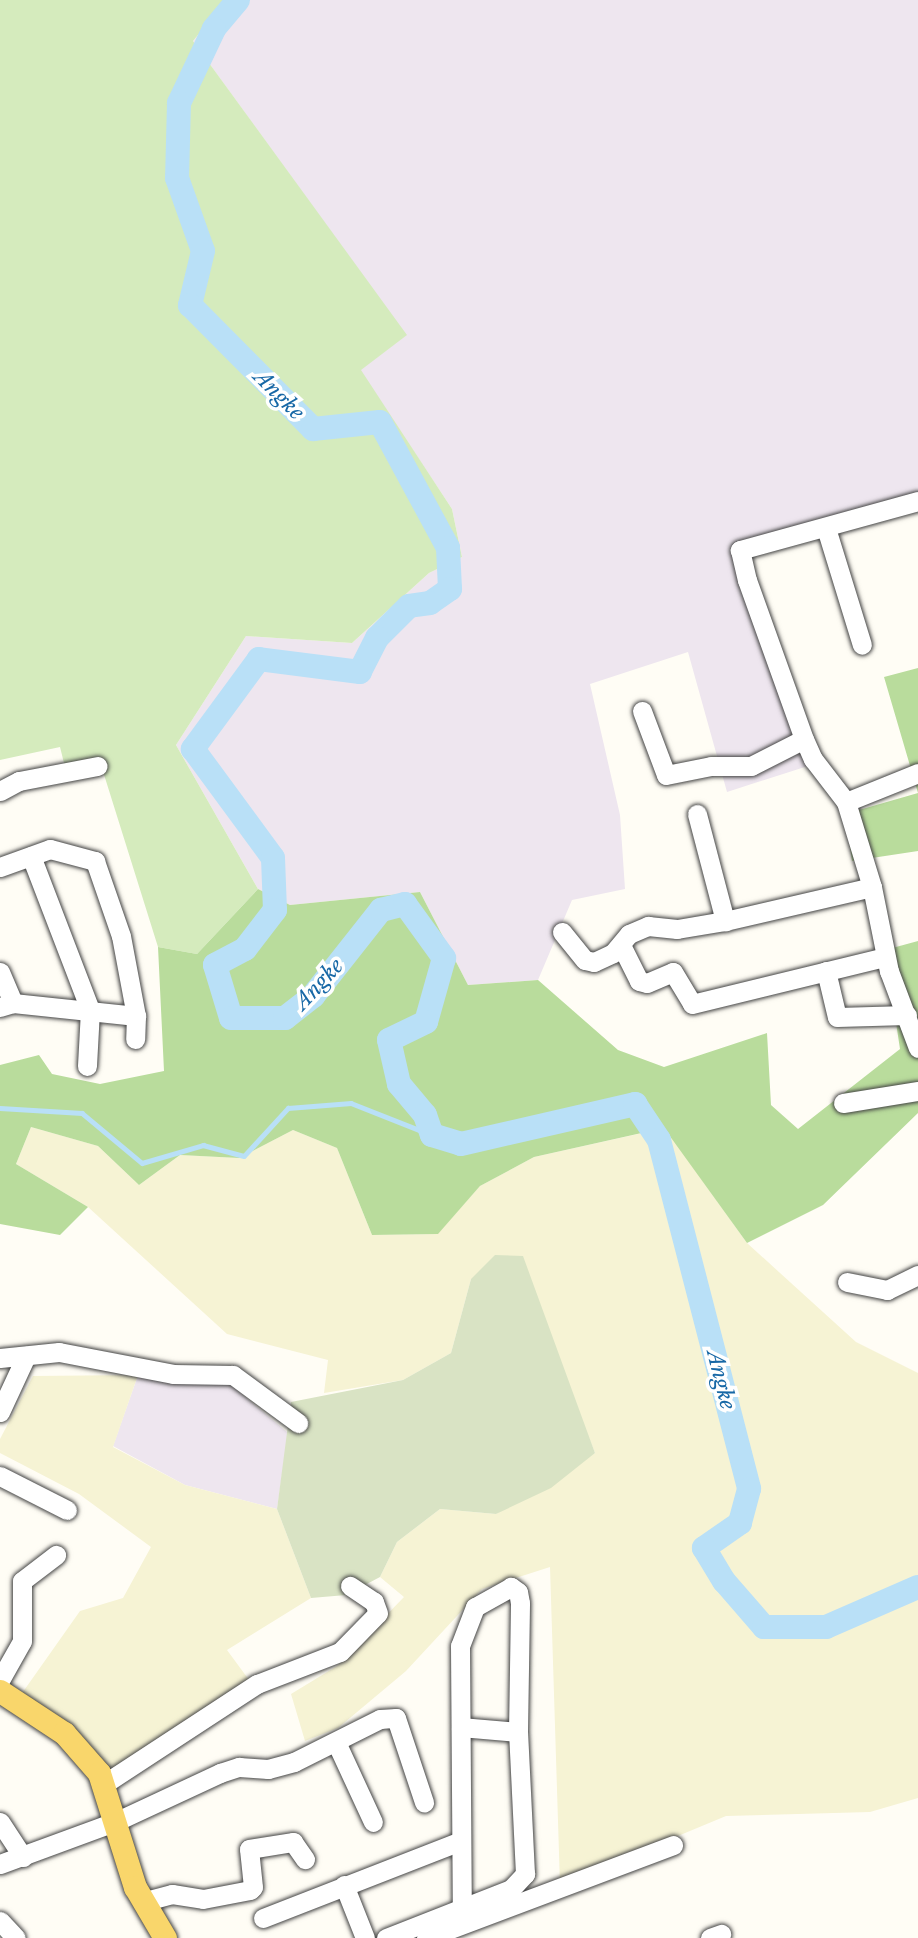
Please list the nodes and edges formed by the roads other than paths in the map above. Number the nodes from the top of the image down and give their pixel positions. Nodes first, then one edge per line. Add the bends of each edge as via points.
1 (918, 501) edge
2 (826, 528) junction
3 (862, 645) dead end
4 (642, 711) dead end
5 (804, 738) junction
6 (99, 766) dead end
7 (918, 773) edge
8 (0, 791) edge
9 (846, 802) junction
10 (697, 814) dead end
11 (31, 856) junction
12 (0, 867) edge
13 (872, 887) junction
14 (725, 920) junction
15 (562, 932) dead end
16 (621, 945) junction
17 (885, 957) junction
18 (826, 971) junction
19 (0, 972) edge
20 (7, 1005) edge
21 (90, 1010) junction
22 (907, 1015) junction
23 (136, 1016) junction
24 (135, 1039) dead end
25 (918, 1048) edge
26 (87, 1066) dead end
27 (918, 1091) edge
28 (843, 1102) dead end
29 (918, 1275) edge
30 (847, 1282) dead end
31 (26, 1356) junction
32 (0, 1358) edge
33 (0, 1412) edge
34 (298, 1423) dead end
35 (0, 1476) edge
36 (67, 1510) dead end
37 (56, 1555) dead end
38 (350, 1586) dead end
39 (0, 1680) edge
40 (0, 1691) edge
41 (461, 1727) junction
42 (518, 1732) junction
43 (336, 1742) junction
44 (104, 1784) junction
45 (424, 1802) dead end
46 (117, 1821) junction
47 (0, 1822) edge
48 (373, 1822) dead end
49 (461, 1840) junction
50 (673, 1845) dead end
51 (23, 1857) junction
52 (305, 1858) dead end
53 (0, 1864) edge
54 (344, 1885) junction
55 (142, 1902) junction
56 (462, 1908) junction
57 (263, 1918) dead end
58 (0, 1921) edge
59 (16, 1938) edge
60 (165, 1938) edge
61 (365, 1938) edge
62 (386, 1938) edge
63 (426, 1938) edge

1 - 2 street
2 - 3 street
2 - 5 street via 740,550
4 - 5 street via 666,775 711,766 751,766
5 - 9 street via 813,759
6 - 8 street via 19,781
7 - 9 street
9 - 13 street
10 - 14 street
11 - 12 street
11 - 21 street
11 - 23 street via 57,849 67,857 89,856 95,861 121,936
13 - 14 street
13 - 17 street
14 - 16 street via 677,929 649,926 629,934
15 - 16 street via 585,960 594,962
16 - 18 street via 639,981 647,983 673,972 692,1004
17 - 18 street
17 - 22 street
18 - 22 street via 837,1017
19 - 20 street
20 - 21 street
21 - 23 street
21 - 26 street
22 - 25 street
23 - 24 street
27 - 28 street
29 - 30 street via 887,1290
31 - 32 street
31 - 33 street
31 - 34 street via 67,1353 173,1374 233,1375
35 - 36 street
37 - 39 street via 22,1581 22,1641
38 - 44 street via 374,1602 378,1613 340,1652 257,1685
40 - 44 main road via 64,1733 83,1751
41 - 42 street
41 - 42 street via 463,1632 475,1607 511,1587 518,1591 520,1603
41 - 49 street
42 - 56 street via 525,1874 511,1889
43 - 45 street via 380,1719 396,1718
43 - 46 street via 268,1769 239,1767 220,1773
43 - 48 street
44 - 46 main road
46 - 51 street
46 - 55 main road
47 - 51 street
49 - 54 street
49 - 56 street
50 - 63 street
51 - 53 street
52 - 55 street via 293,1842 249,1849 250,1890 203,1899 172,1894
54 - 57 street
54 - 61 street
55 - 60 main road
56 - 62 street
58 - 59 street

